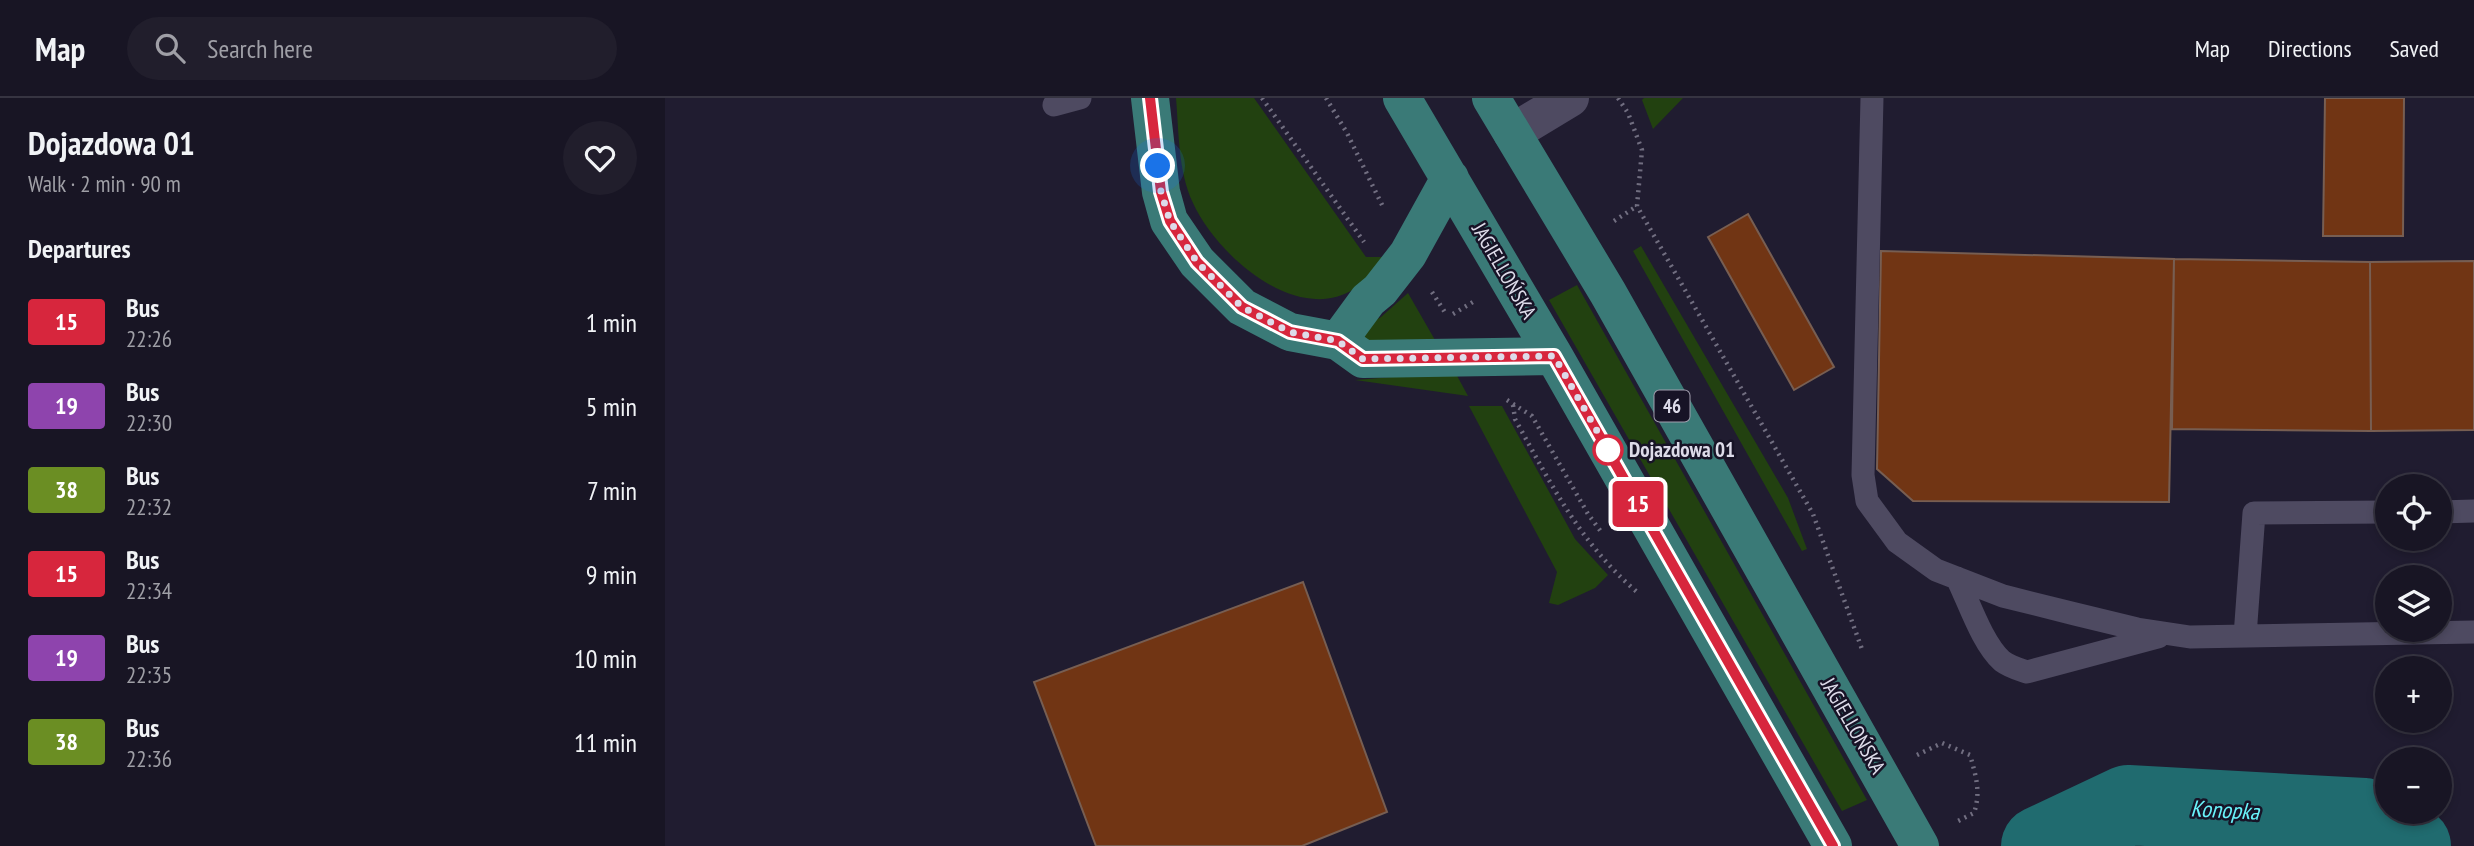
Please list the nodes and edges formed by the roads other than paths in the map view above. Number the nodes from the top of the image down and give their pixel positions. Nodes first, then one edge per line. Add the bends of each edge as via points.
1 (1080, 98) edge
2 (1150, 98) edge
3 (1402, 98) edge
4 (1491, 98) edge
5 (1570, 98) edge
6 (1873, 98) edge
7 (1054, 105) dead end
8 (1512, 133) junction
9 (1450, 178) junction
10 (1338, 341) junction
11 (1554, 356) junction
12 (2474, 511) edge
13 (2375, 512) edge
14 (2452, 512) edge
15 (1957, 578) junction
16 (2474, 632) edge
17 (2168, 634) junction
18 (2245, 636) junction
19 (1831, 842) edge
20 (1920, 846) edge

1 - 7 lane
2 - 10 main road via 1161,192 1170,221 1197,262 1242,307 1290,332
3 - 9 main road, JAGIELLOŃSKA
4 - 8 main road, JAGIELLOŃSKA / 46
5 - 8 street
6 - 15 lane via 1863,475 1867,501 1897,542 1936,570
8 - 20 main road, JAGIELLOŃSKA / 46 via 1608,293
9 - 10 main road via 1408,254
9 - 11 main road, JAGIELLOŃSKA
10 - 11 main road via 1363,359
11 - 19 main road, JAGIELLOŃSKA
12 - 14 lane
13 - 18 lane via 2254,513
15 - 17 lane via 2003,596
15 - 17 lane via 1989,644 2001,660 2027,672
16 - 18 lane
17 - 18 lane

